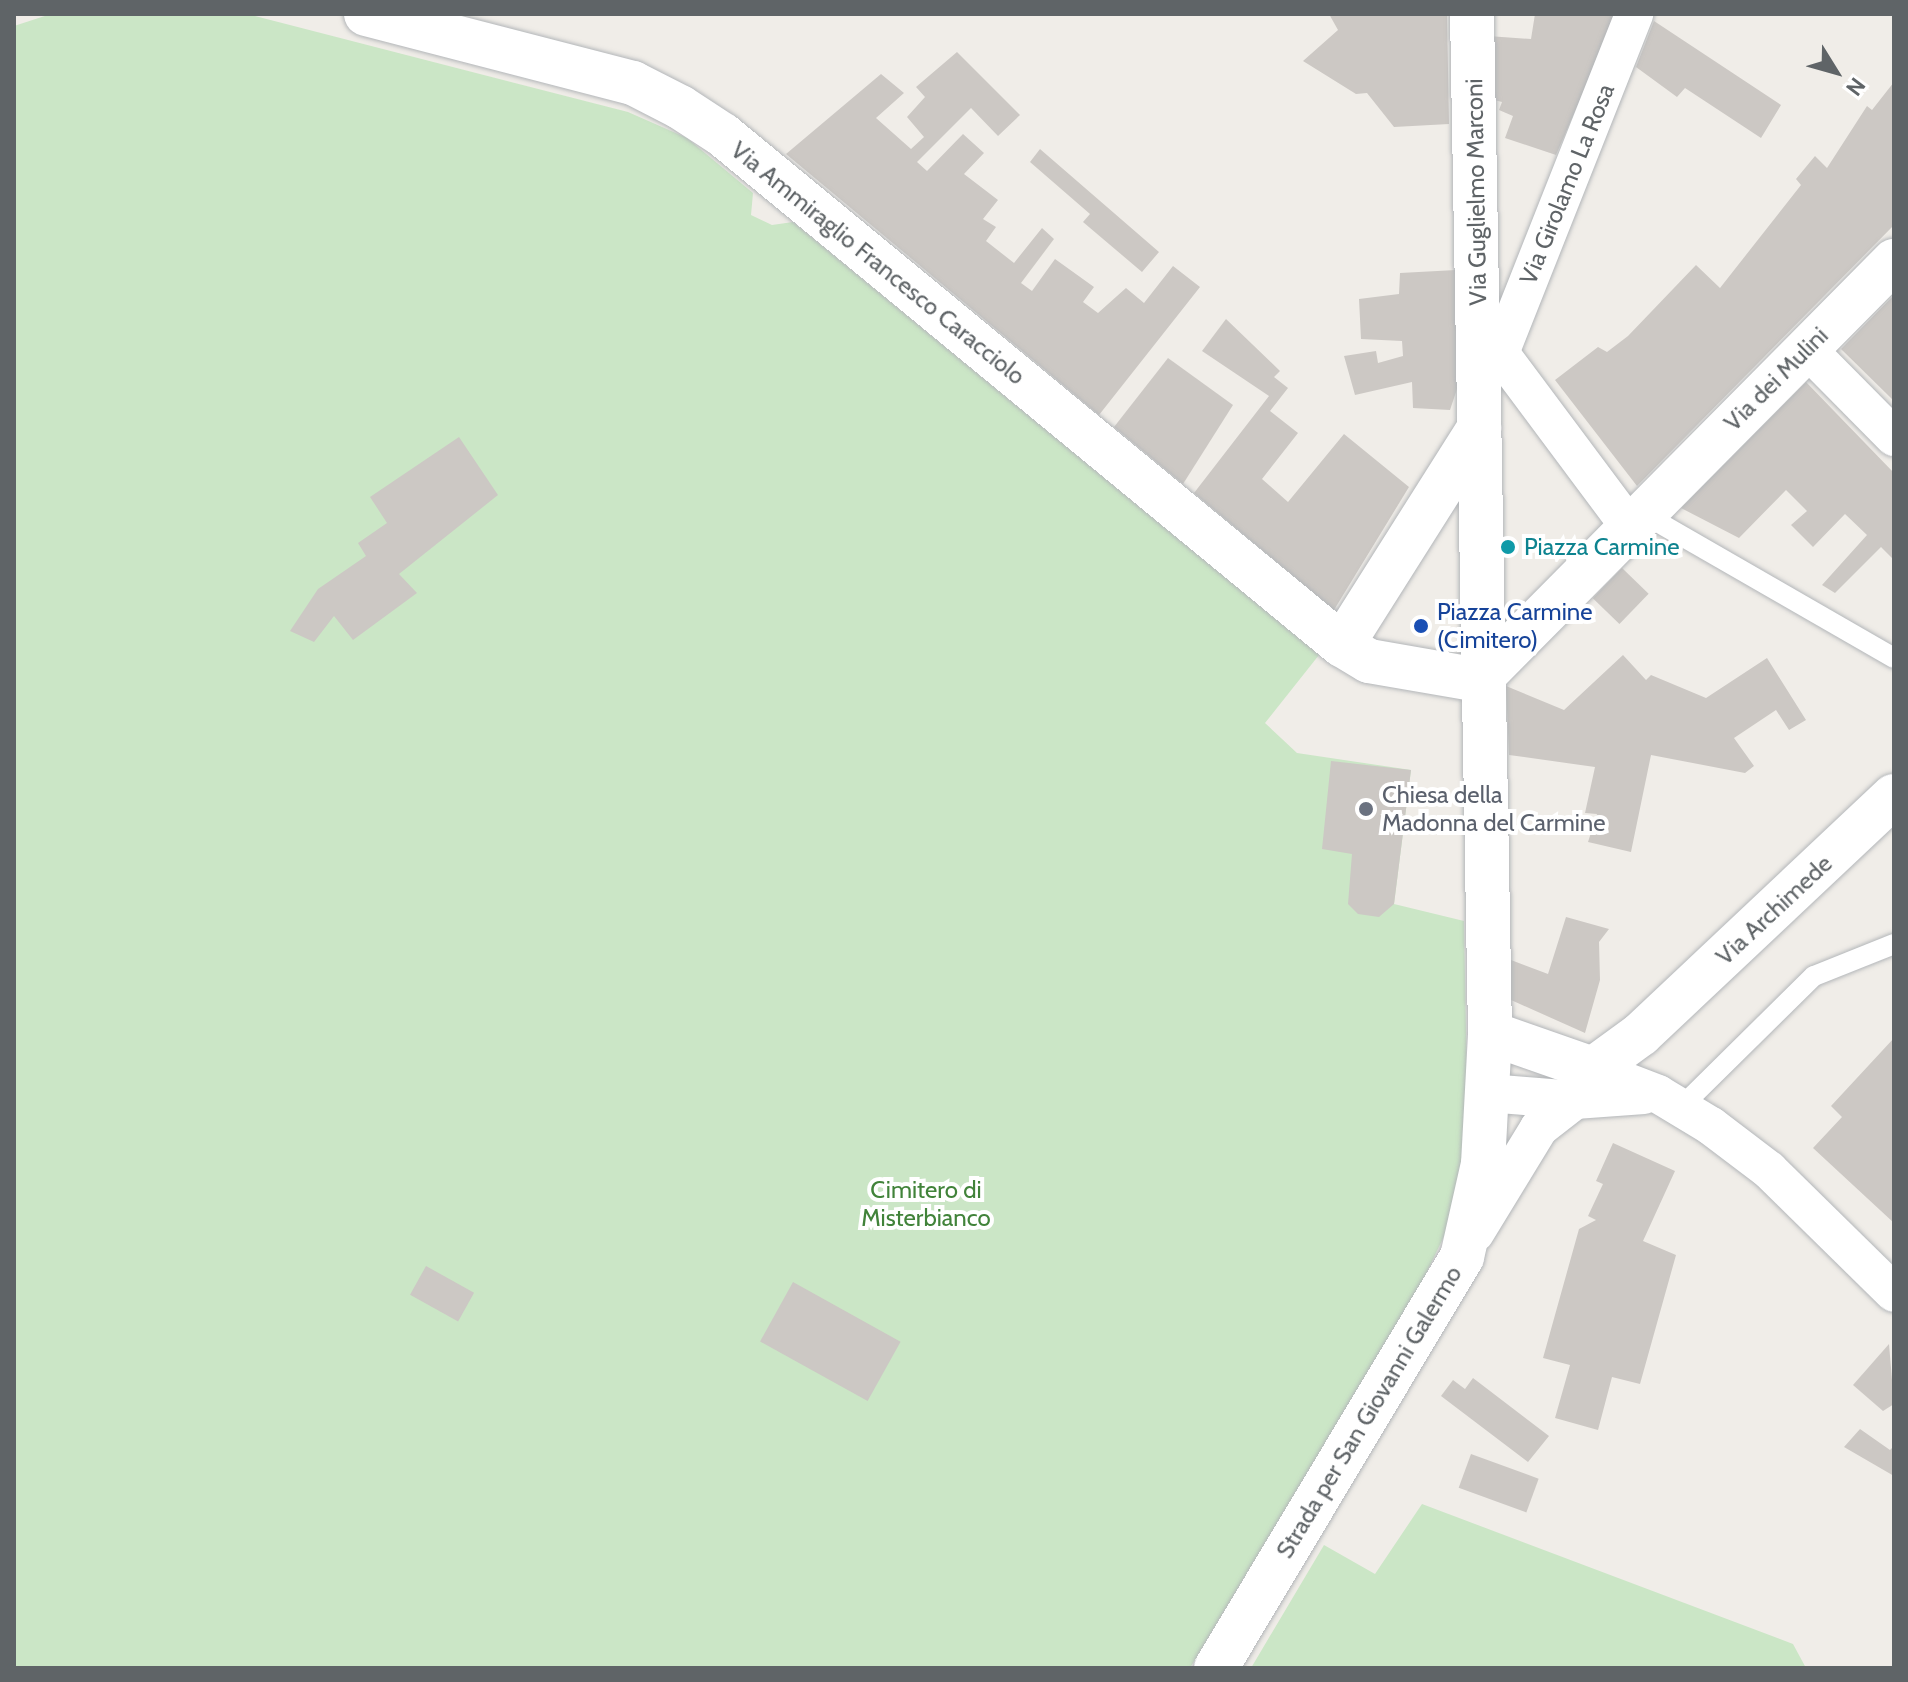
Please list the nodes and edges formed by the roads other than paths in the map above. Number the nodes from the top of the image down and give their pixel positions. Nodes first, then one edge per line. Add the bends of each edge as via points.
1 (366, 14) edge
2 (1472, 14) edge
3 (1634, 14) edge
4 (504, 31) edge
5 (1894, 261) edge
6 (1807, 349) junction
7 (1490, 362) junction
8 (1479, 428) junction
9 (1894, 437) edge
10 (1643, 512) junction
11 (1335, 638) junction
12 (1894, 658) edge
13 (1480, 695) junction
14 (1894, 796) edge
15 (1894, 944) edge
16 (1647, 1028) junction
17 (1490, 1033) junction
18 (1584, 1085) junction
19 (1488, 1093) junction
20 (1669, 1101) junction
21 (1462, 1257) junction
22 (1889, 1279) edge
23 (1216, 1668) edge

1 - 4 main road, Via Ammiraglio Francesco Caracciolo
2 - 7 main road, Via Guglielmo Marconi
3 - 7 street, Via Girolamo La Rosa
4 - 11 main road, Via Ammiraglio Francesco Caracciolo via 633,83 723,135
5 - 6 main road, Via dei Mulini
6 - 9 street
6 - 10 main road, Via dei Mulini
7 - 8 main road, Via Guglielmo Marconi
7 - 10 street
8 - 11 main road
8 - 13 main road, Strada per San Giovanni Galermo
10 - 12 lane
10 - 13 main road, Via dei Mulini
11 - 13 main road, Via Ammiraglio Francesco Caracciolo via 1369,661
13 - 17 main road, Strada per San Giovanni Galermo
14 - 16 main road, Via Archimede
15 - 20 lane via 1814,976
16 - 18 main road, Via Archimede
16 - 20 street via 1642,1059
17 - 18 main road
17 - 19 main road, Strada per San Giovanni Galermo
18 - 19 street
18 - 20 street
18 - 21 street via 1525,1148
19 - 21 main road, Strada per San Giovanni Galermo via 1483,1164
20 - 22 street via 1769,1170
21 - 23 main road, Strada per San Giovanni Galermo

